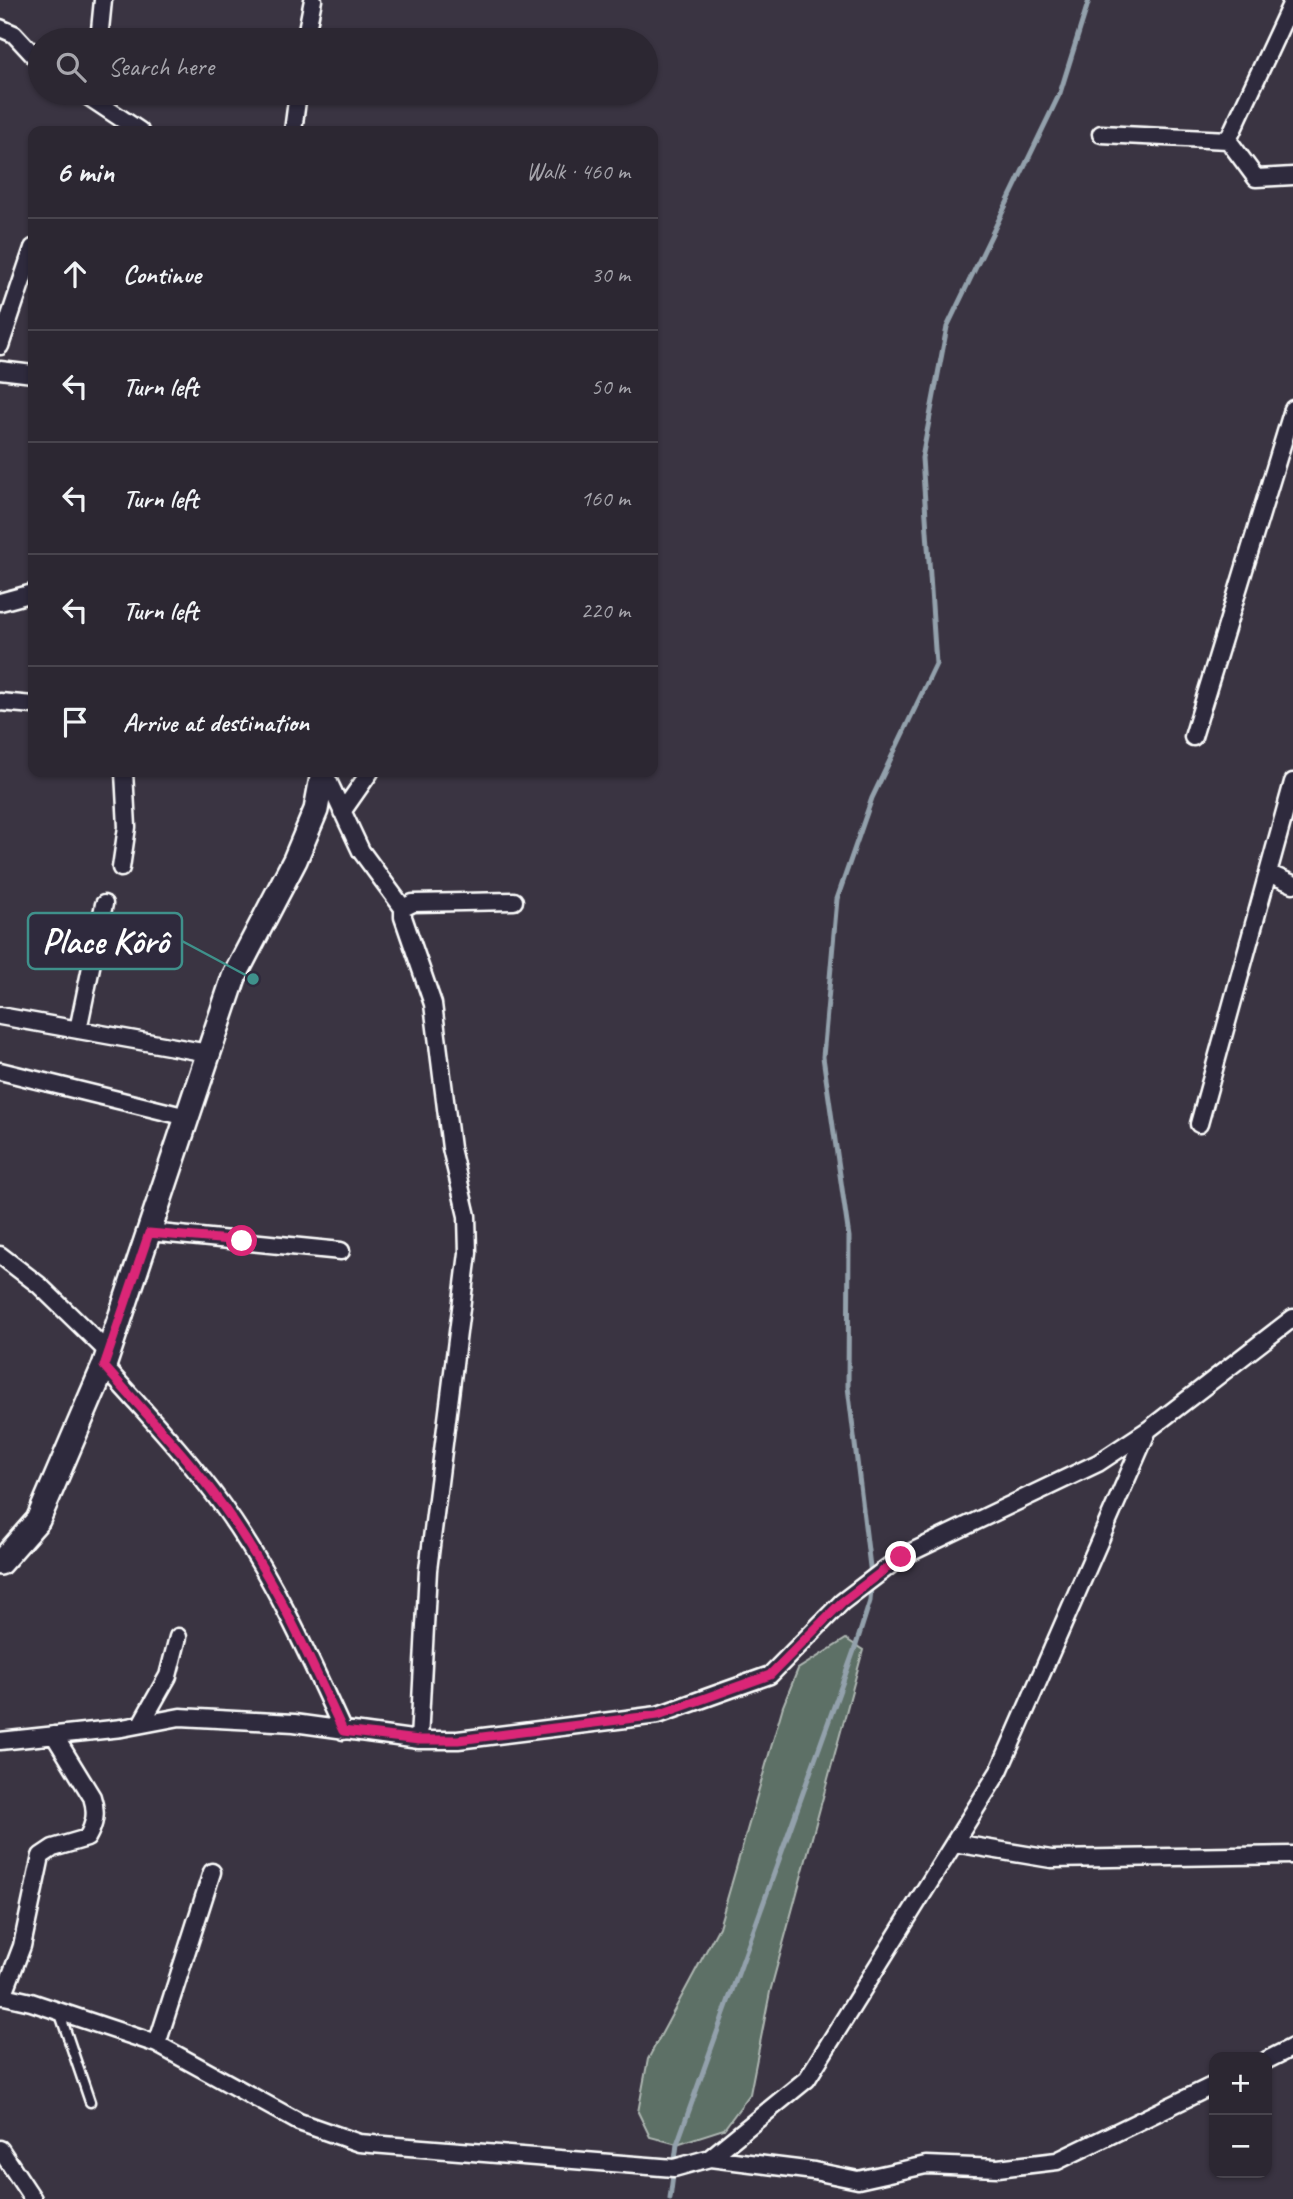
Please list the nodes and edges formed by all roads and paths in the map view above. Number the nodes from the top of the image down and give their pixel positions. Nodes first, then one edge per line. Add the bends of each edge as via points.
1 (103, 0) edge
2 (302, 0) edge
3 (313, 0) edge
4 (1293, 0) edge
5 (308, 17) junction
6 (100, 28) edge
7 (307, 28) edge
8 (0, 29) edge
9 (28, 49) edge
10 (104, 105) edge
11 (296, 105) edge
12 (133, 126) edge
13 (294, 126) edge
14 (1101, 134) dead end
15 (1228, 140) junction
16 (1293, 176) edge
17 (28, 261) edge
18 (3, 328) edge
19 (0, 346) edge
20 (0, 370) edge
21 (28, 373) edge
22 (1293, 410) edge
23 (28, 594) edge
24 (0, 602) edge
25 (0, 702) edge
26 (28, 705) edge
27 (1194, 737) dead end
28 (124, 777) edge
29 (322, 777) edge
30 (325, 777) edge
31 (366, 777) edge
32 (1293, 782) edge
33 (342, 812) junction
34 (121, 867) dead end
35 (1268, 873) junction
36 (1293, 884) edge
37 (514, 901) dead end
38 (104, 904) dead end
39 (403, 908) junction
40 (0, 1016) edge
41 (78, 1030) junction
42 (208, 1053) junction
43 (0, 1071) edge
44 (187, 1117) junction
45 (1199, 1124) dead end
46 (149, 1233) junction
47 (341, 1251) dead end
48 (0, 1255) edge
49 (1293, 1318) edge
50 (107, 1359) junction
51 (1148, 1430) junction
52 (0, 1563) edge
53 (178, 1637) dead end
54 (141, 1724) junction
55 (343, 1731) junction
56 (54, 1735) junction
57 (419, 1740) junction
58 (0, 1741) edge
59 (954, 1843) junction
60 (1293, 1855) edge
61 (212, 1872) dead end
62 (1, 1995) edge
63 (60, 2011) junction
64 (158, 2044) junction
65 (1293, 2047) edge
66 (1272, 2058) edge
67 (1209, 2087) edge
68 (90, 2102) dead end
69 (0, 2149) edge
70 (710, 2158) junction
71 (33, 2199) edge

1 - 6 street
2 - 5 street
3 - 5 street
4 - 15 street
5 - 7 street
8 - 9 street via 14,34
10 - 12 street
11 - 13 street
14 - 15 street
15 - 16 street via 1256,178
17 - 18 street
18 - 19 street
20 - 21 street
22 - 27 street
23 - 24 street
25 - 26 street
28 - 34 street via 127,827
29 - 42 street via 316,810 234,977
30 - 33 street
31 - 33 street
32 - 35 street
33 - 39 street via 370,866
35 - 36 street
35 - 45 street
37 - 39 street via 413,903
38 - 41 street
39 - 57 street via 402,917 433,1004 451,1148 467,1216 468,1253 428,1570
40 - 41 street
41 - 42 street
42 - 44 street
43 - 44 street
44 - 46 street
46 - 47 street
46 - 50 street
48 - 50 street via 39,1285
49 - 51 street
50 - 52 street via 38,1520
50 - 55 street via 222,1504 255,1556
51 - 57 street via 1098,1463 901,1557 842,1602 770,1675 658,1715 458,1740
51 - 59 street via 999,1771
53 - 54 street via 168,1676
54 - 55 street via 180,1717 294,1723
54 - 56 street
55 - 57 street
56 - 58 street
56 - 62 street via 92,1797 96,1809 93,1828 87,1838 41,1856 22,1946
59 - 60 street via 1051,1859
59 - 70 street via 807,2079
61 - 64 street
62 - 63 street
63 - 64 street
63 - 68 lane
64 - 70 street via 299,2122 359,2143 674,2168
65 - 66 street
67 - 70 street via 1057,2161 998,2168 926,2165 858,2180
69 - 71 street

